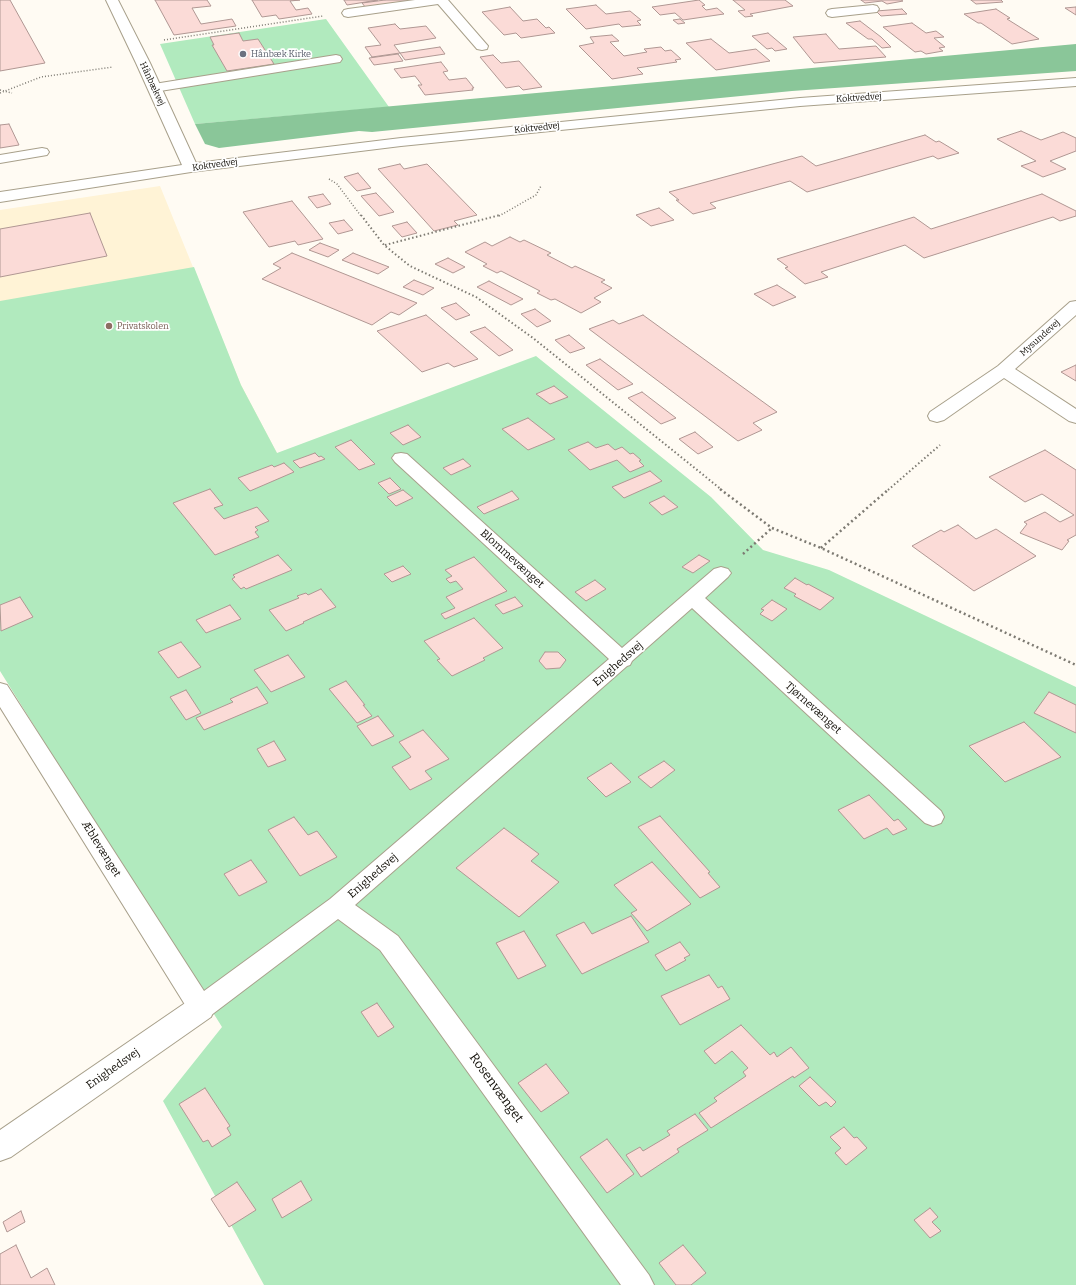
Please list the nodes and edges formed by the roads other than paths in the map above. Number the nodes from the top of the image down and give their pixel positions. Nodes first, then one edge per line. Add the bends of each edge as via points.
1 (112, 0) edge
2 (441, 0) edge
3 (835, 0) edge
4 (873, 8) dead end
5 (850, 11) junction
6 (832, 12) dead end
7 (348, 13) road end
8 (482, 46) dead end
9 (336, 59) dead end
10 (1076, 83) edge
11 (154, 88) junction
12 (42, 152) dead end
13 (0, 159) edge
14 (191, 168) junction
15 (0, 197) edge
16 (1076, 306) edge
17 (1004, 370) junction
18 (937, 416) road end
19 (1076, 417) edge
20 (401, 458) dead end
21 (722, 573) road end
22 (693, 598) junction
23 (623, 660) junction
24 (0, 690) edge
25 (933, 817) dead end
26 (338, 906) junction
27 (201, 1008) junction
28 (0, 1147) edge
29 (639, 1285) edge

1 - 11 street, Hånbækvej
2 - 7 street
2 - 8 street
3 - 5 street
4 - 5 street
5 - 6 street
9 - 11 lane
10 - 14 street, Koktvedvej via 792,103 303,153
11 - 14 street, Hånbækvej
12 - 13 lane
14 - 15 street, Koktvedvej
16 - 17 street, Mysundevej
17 - 18 street, Mysundevej
17 - 19 street
20 - 23 lane, Blommevænget
21 - 22 lane, Enighedsvej
22 - 23 lane, Enighedsvej
22 - 25 lane, Tjørnevænget
23 - 26 lane, Enighedsvej
24 - 27 lane, Æblevænget
26 - 27 lane, Enighedsvej
26 - 29 lane, Rosenvænget via 390,943
27 - 28 street, Enighedsvej

